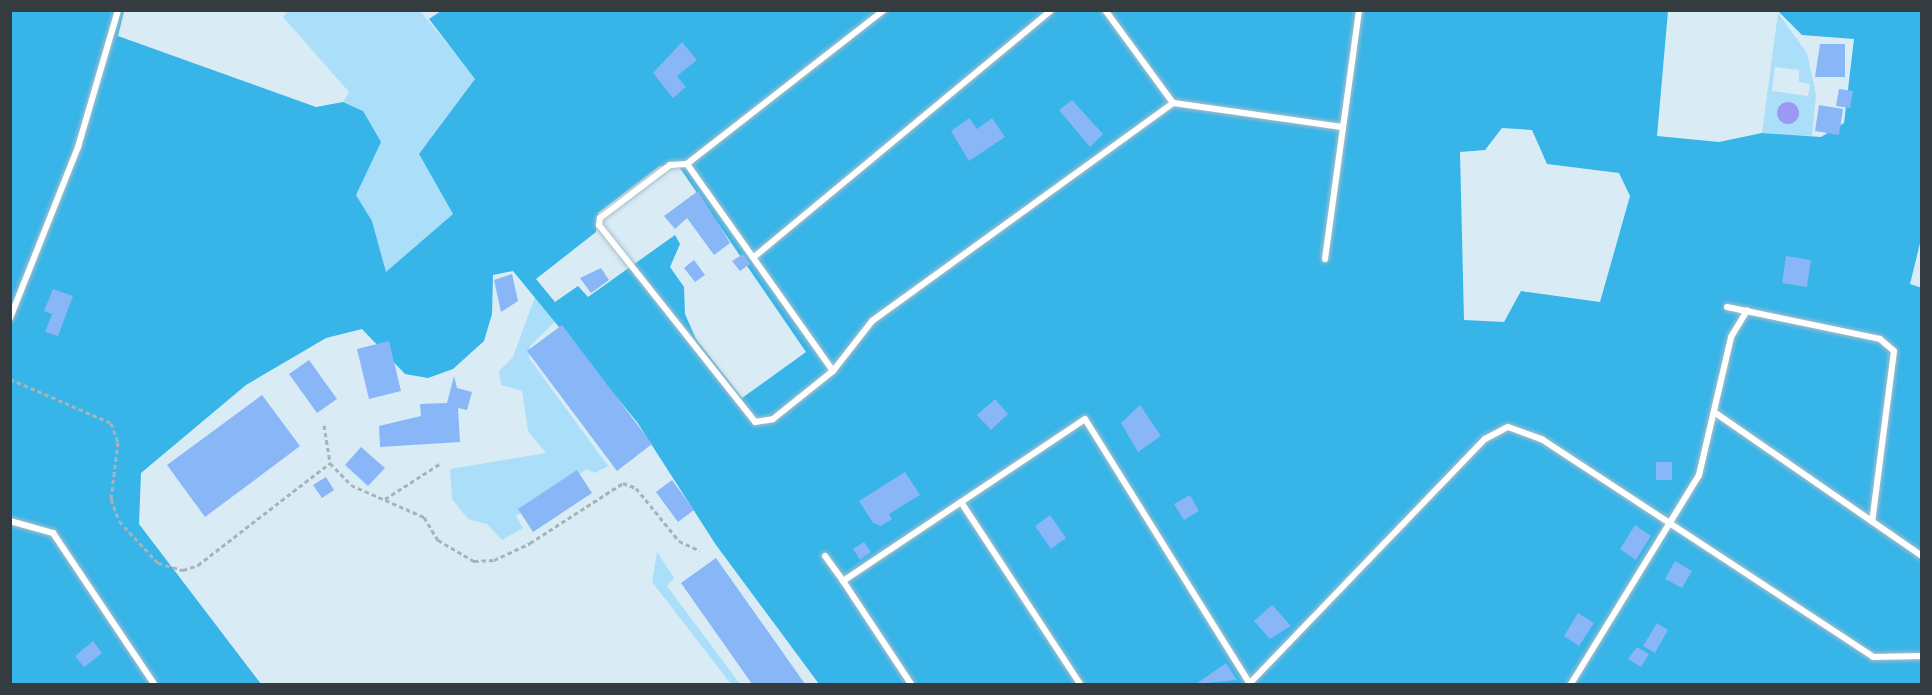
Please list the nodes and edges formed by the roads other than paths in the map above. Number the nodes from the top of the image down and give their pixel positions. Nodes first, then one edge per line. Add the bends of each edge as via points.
1 (118, 10) edge
2 (884, 10) edge
3 (1051, 10) edge
4 (1105, 10) edge
5 (1359, 10) edge
6 (1173, 103) junction
7 (1342, 127) junction
8 (687, 164) junction
9 (754, 257) junction
10 (1325, 259) dead end
11 (1727, 307) dead end
12 (1747, 310) junction
13 (10, 318) edge
14 (833, 371) junction
15 (1714, 412) junction
16 (961, 502) junction
17 (10, 521) edge
18 (1872, 522) junction
19 (1671, 525) junction
20 (825, 556) dead end
21 (1922, 556) edge
22 (843, 581) junction
23 (1922, 656) edge
24 (154, 684) edge
25 (911, 684) edge
26 (1080, 684) edge
27 (1250, 684) edge
28 (1571, 684) edge

1 - 13 lane via 78,147
2 - 8 lane
3 - 9 lane
4 - 6 lane
5 - 7 lane
6 - 7 lane
6 - 14 lane via 872,321
7 - 10 lane
8 - 9 lane
8 - 14 lane via 670,165 599,225 755,422 773,419
9 - 14 lane
11 - 12 lane
12 - 15 lane via 1735,322
12 - 18 lane via 1880,339 1894,351
15 - 18 lane
15 - 19 lane via 1699,475
16 - 22 lane
16 - 26 lane
16 - 27 lane via 1085,419
17 - 24 lane via 53,533
18 - 21 lane
19 - 23 lane via 1873,657
19 - 27 lane via 1520,428 1495,431
19 - 28 lane
20 - 22 lane
22 - 25 lane

